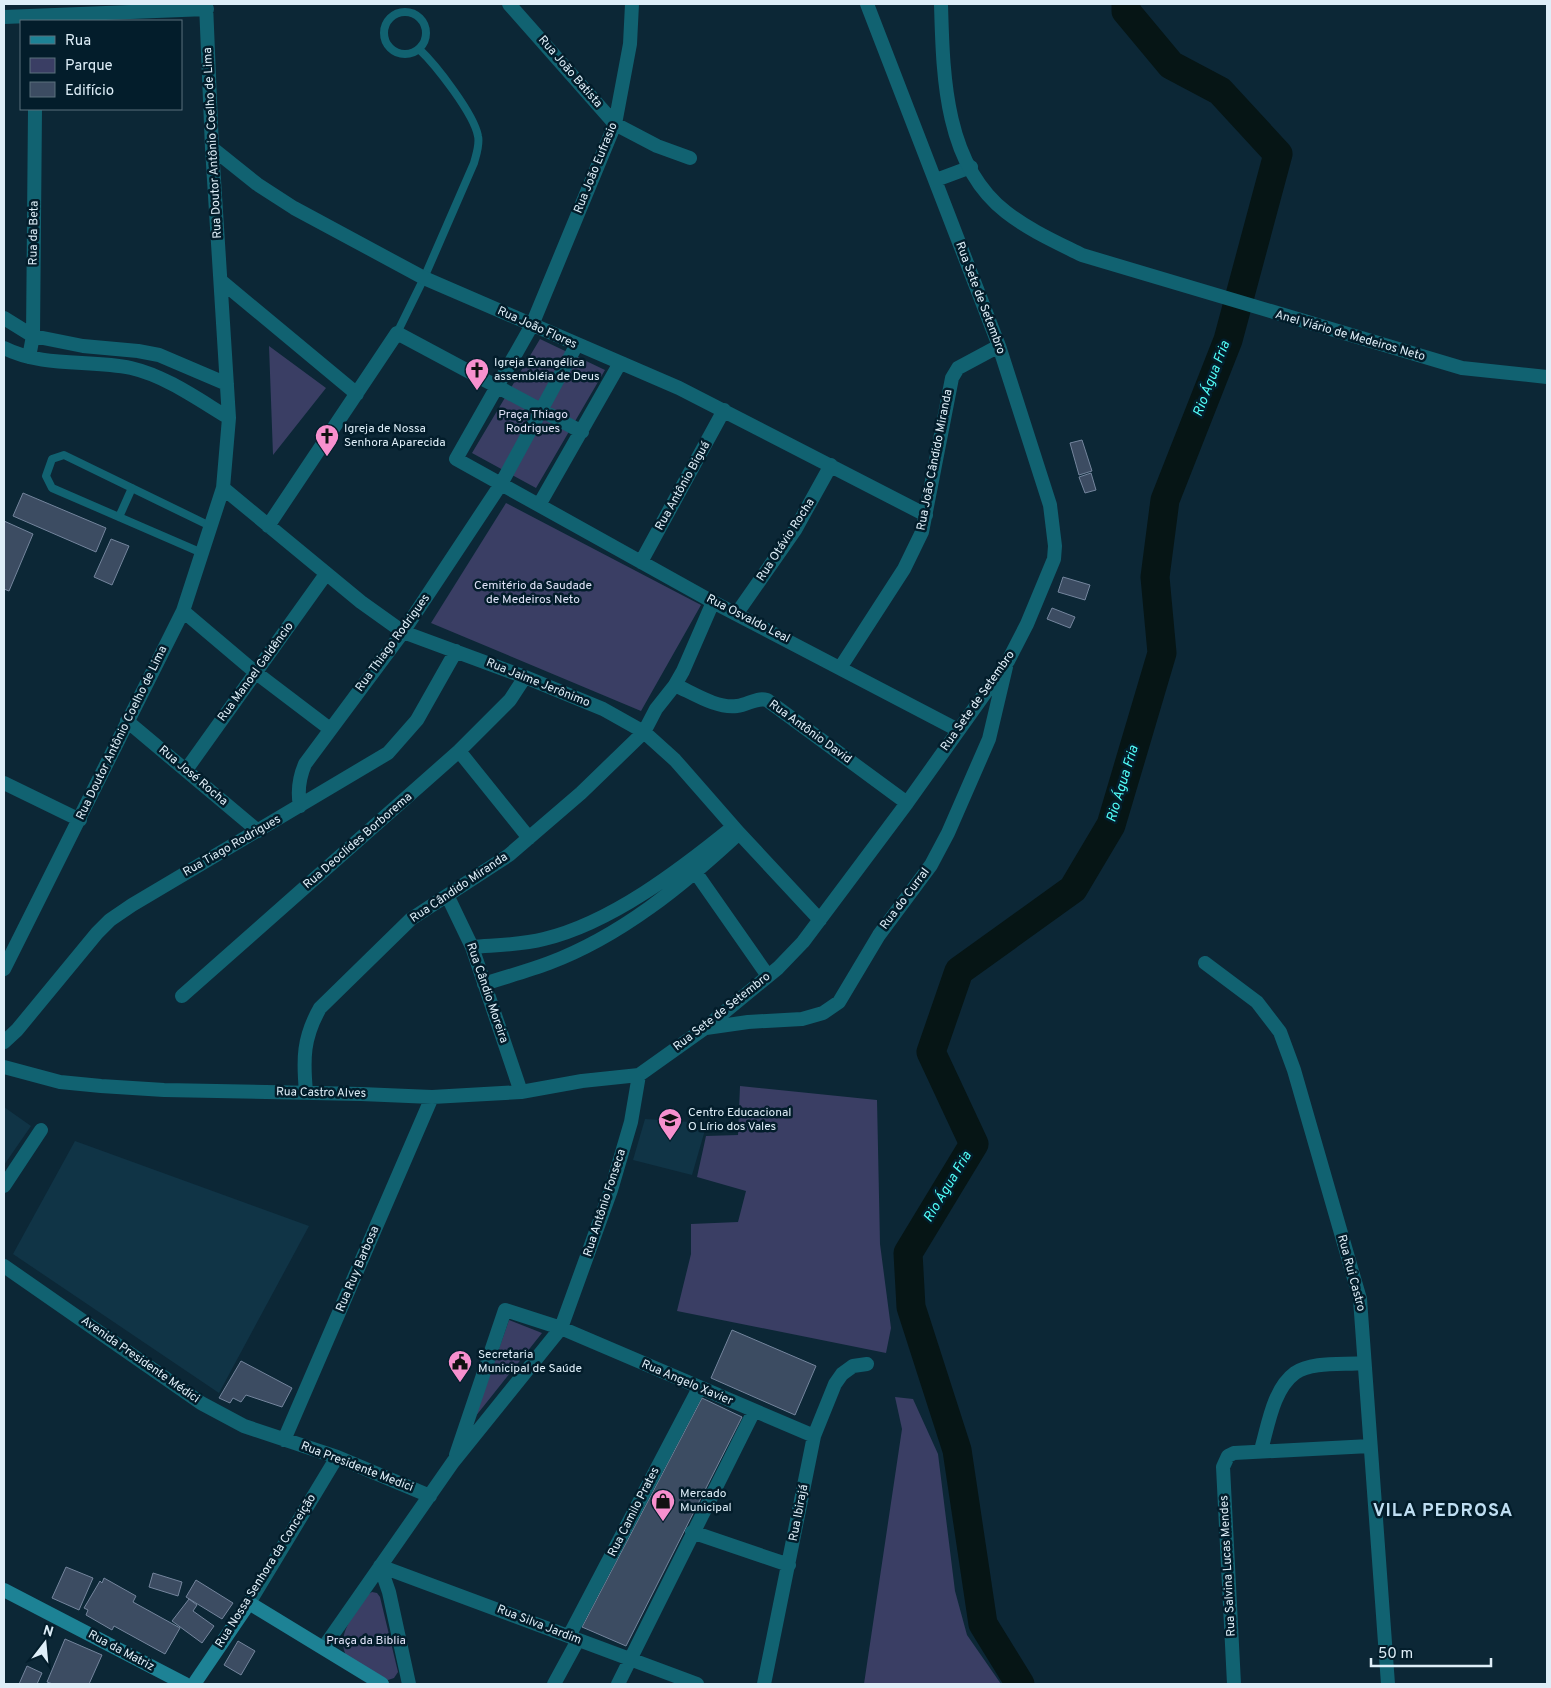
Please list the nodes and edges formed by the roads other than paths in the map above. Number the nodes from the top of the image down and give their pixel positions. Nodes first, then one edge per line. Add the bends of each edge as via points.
1 (509, 4) edge
2 (632, 4) edge
3 (867, 4) edge
4 (941, 4) edge
5 (206, 6) edge
6 (36, 13) edge
7 (4, 17) edge
8 (419, 49) junction
9 (35, 110) edge
10 (615, 124) junction
11 (212, 148) junction
12 (690, 158) dead end
13 (970, 167) junction
14 (936, 180) junction
15 (424, 278) junction
16 (221, 281) junction
17 (4, 318) edge
18 (532, 325) junction
19 (397, 333) junction
20 (33, 336) junction
21 (576, 346) junction
22 (999, 346) junction
23 (4, 348) edge
24 (29, 358) junction
25 (620, 363) junction
26 (1547, 377) edge
27 (227, 384) junction
28 (496, 387) junction
29 (357, 394) junction
30 (724, 410) junction
31 (541, 411) junction
32 (230, 418) junction
33 (582, 432) junction
34 (831, 466) junction
35 (501, 484) junction
36 (132, 488) junction
37 (222, 488) junction
38 (539, 505) junction
39 (926, 515) junction
40 (119, 517) junction
41 (210, 526) junction
42 (268, 526) junction
43 (202, 553) junction
44 (641, 562) junction
45 (326, 574) junction
46 (713, 602) junction
47 (183, 611) junction
48 (737, 613) junction
49 (403, 632) junction
50 (456, 651) junction
51 (1008, 661) junction
52 (840, 668) junction
53 (255, 672) junction
54 (525, 677) junction
55 (675, 685) junction
56 (127, 721) junction
57 (330, 729) junction
58 (958, 730) junction
59 (644, 732) junction
60 (459, 751) junction
61 (186, 770) junction
62 (4, 783) edge
63 (907, 803) junction
64 (300, 806) junction
65 (80, 820) junction
66 (736, 830) junction
67 (258, 831) junction
68 (529, 838) junction
69 (696, 873) junction
70 (448, 897) junction
71 (820, 920) junction
72 (472, 947) junction
73 (1205, 963) dead end
74 (4, 970) edge
75 (768, 976) junction
76 (484, 984) junction
77 (182, 996) dead end
78 (705, 1028) junction
79 (4, 1042) edge
80 (4, 1067) edge
81 (639, 1075) junction
82 (306, 1092) junction
83 (521, 1092) junction
84 (432, 1097) junction
85 (41, 1130) dead end
86 (4, 1186) edge
87 (4, 1266) edge
88 (561, 1328) junction
89 (1364, 1363) junction
90 (867, 1364) dead end
91 (699, 1388) junction
92 (754, 1411) junction
93 (814, 1436) junction
94 (284, 1440) junction
95 (1370, 1446) junction
96 (1261, 1450) junction
97 (338, 1457) junction
98 (454, 1462) junction
99 (430, 1496) junction
100 (692, 1532) junction
101 (788, 1565) junction
102 (380, 1566) junction
103 (4, 1590) edge
104 (249, 1603) junction
105 (573, 1638) junction
106 (324, 1647) junction
107 (629, 1660) junction
108 (185, 1684) edge
109 (194, 1684) edge
110 (382, 1684) edge
111 (409, 1684) edge
112 (554, 1684) edge
113 (618, 1684) edge
114 (697, 1684) edge
115 (764, 1684) edge
116 (1234, 1684) edge
117 (1388, 1684) edge

1 - 10 street, Rua João Batista
2 - 10 street, Rua João Eufrasio via 630,44
3 - 14 street, Rua Sete de Setembro
4 - 13 street, Anel Viário de Medeiros Neto via 944,85 952,122
5 - 6 street
5 - 11 street, Rua Doutor Antônio Coelho de Lima
6 - 7 street
8 - 8 lane via 424,45 427,32 422,19 403,12 391,18 384,30 392,50 406,55
8 - 15 lane via 465,108 478,136 474,163
9 - 20 street, Rua da Beta
10 - 12 street, Rua João Batista via 657,146
10 - 18 street, Rua João Eufrasio
11 - 15 street, Rua João Flores via 294,208
11 - 16 street, Rua Doutor Antônio Coelho de Lima
13 - 14 street
13 - 26 street, Anel Viário de Medeiros Neto via 1004,211 1025,226 1082,255 1462,368
14 - 22 street, Rua Sete de Setembro
15 - 18 street, Rua João Flores
15 - 19 lane
16 - 27 street, Rua Doutor Antônio Coelho de Lima
16 - 29 street
17 - 20 street
18 - 21 street, Rua João Flores
18 - 28 street
19 - 28 street
19 - 29 street
20 - 24 street, Rua da Beta
20 - 27 street via 159,355
21 - 25 street, Rua João Flores
21 - 31 street
22 - 39 street, Rua João Cândido Miranda via 958,368 952,378
22 - 51 street, Rua Sete de Setembro via 1050,505 1055,546 1054,559
23 - 24 street
24 - 32 street via 131,368 167,382
25 - 30 street, Rua João Flores
25 - 33 street
27 - 32 street, Rua Doutor Antônio Coelho de Lima
28 - 31 street
28 - 35 street via 456,459
29 - 42 street
30 - 34 street, Rua João Flores
30 - 44 street, Rua Antônio Biguá
31 - 33 street
31 - 35 street
32 - 37 street, Rua Doutor Antônio Coelho de Lima
33 - 38 street
34 - 39 street, Rua João Flores
34 - 48 street, Rua Otávio Rocha via 795,530
35 - 38 street
35 - 49 street, Rua Thiago Rodrigues
36 - 40 lane
36 - 40 lane via 64,455 52,459 46,476 52,488
36 - 41 lane
37 - 41 street, Rua Doutor Antônio Coelho de Lima
37 - 42 street, Rua Jaime Jerônimo
38 - 44 street, Rua Osvaldo Leal
39 - 52 street, Rua João Cândido Miranda via 915,549 904,569
40 - 43 lane
41 - 43 street, Rua Doutor Antônio Coelho de Lima
42 - 45 street, Rua Jaime Jerônimo
43 - 47 street, Rua Doutor Antônio Coelho de Lima
44 - 46 street, Rua Osvaldo Leal
45 - 49 street, Rua Jaime Jerônimo
45 - 53 street, Rua Manoel Galdêncio
46 - 48 street, Rua Osvaldo Leal
46 - 55 street, Rua Cândido Miranda
47 - 53 street
47 - 56 street, Rua Doutor Antônio Coelho de Lima
48 - 52 street, Rua Osvaldo Leal
49 - 50 street, Rua Jaime Jerônimo
49 - 57 street, Rua Thiago Rodrigues
50 - 54 street, Rua Jaime Jerônimo
50 - 64 street, Rua Tiago Rodrigues via 417,720 388,753
51 - 58 street, Rua Sete de Setembro
51 - 78 street, Rua do Curral via 989,739 948,833 931,865 879,935 839,1002 823,1013 802,1019
52 - 58 street, Rua Osvaldo Leal
53 - 57 street
53 - 61 street, Rua Manoel Galdêncio
54 - 59 street, Rua Jaime Jerônimo via 603,709
54 - 60 street, Rua Deoclides Borborema via 510,700
55 - 59 street, Rua Cândido Miranda via 656,709
55 - 63 street, Rua Antônio David via 725,706 767,700
56 - 61 street, Rua José Rocha
56 - 65 street, Rua Doutor Antônio Coelho de Lima
57 - 64 street, Rua Thiago Rodrigues via 300,777
58 - 63 street, Rua Sete de Setembro
59 - 66 street, Rua Jaime Jerônimo via 675,760
59 - 68 street, Rua Cândido Miranda
60 - 68 street
60 - 77 street, Rua Deoclides Borborema
61 - 67 street, Rua José Rocha
62 - 65 street
63 - 71 street, Rua Sete de Setembro
64 - 67 street, Rua Tiago Rodrigues
65 - 74 street, Rua Doutor Antônio Coelho de Lima
66 - 69 street
66 - 71 street, Rua Jaime Jerônimo
66 - 72 street via 649,890 563,934
67 - 79 street, Rua Tiago Rodrigues via 110,920
68 - 70 street, Rua Cândido Miranda
69 - 75 street
69 - 76 street via 647,910 594,942 548,964
70 - 72 street, Rua Cândio Moreira
70 - 82 street, Rua Cândido Miranda via 411,919 320,1008 310,1025 305,1045
71 - 75 street, Rua Sete de Setembro
72 - 76 street, Rua Cândio Moreira
73 - 89 street, Rua Rui Castro via 1257,1002 1280,1032 1294,1070 1360,1299
75 - 78 street, Rua Sete de Setembro
76 - 83 street, Rua Cândio Moreira
78 - 81 street, Rua Sete de Setembro
80 - 82 street, Rua Castro Alves via 60,1082 101,1086
81 - 83 street, Rua Castro Alves
81 - 88 street, Rua Antônio Fonseca via 631,1122 611,1190
82 - 84 street, Rua Castro Alves
83 - 84 street, Rua Castro Alves
84 - 94 street, Rua Ruy Barbosa
85 - 86 street
87 - 94 street, Avenida Presidente Médici via 201,1403 244,1426
88 - 91 street, Rua Angelo Xavier
88 - 98 street, Rua Antônio Fonseca
88 - 98 street, Rua Angelo Xavier via 505,1310
89 - 95 street, Rua Rui Castro
89 - 96 street via 1314,1366 1296,1372 1277,1396
90 - 93 street, Rua Ibirajá via 853,1366 838,1378
91 - 92 street, Rua Angelo Xavier
91 - 105 street, Rua Camilo Prates
92 - 93 street, Rua Angelo Xavier
92 - 100 street
93 - 101 street, Rua Ibirajá
94 - 97 street, Rua Presidente Medici
95 - 96 street
95 - 117 street, Rua Rui Castro
96 - 116 street, Rua Salvina Lucas Mendes via 1234,1453 1228,1456 1223,1467
97 - 99 street, Rua Presidente Medici
97 - 104 street, Rua Nossa Senhora da Conceição
98 - 99 street
99 - 102 street
100 - 101 street
100 - 107 street
101 - 115 street, Rua Ibirajá
102 - 105 street, Rua Silva Jardim
102 - 106 street
102 - 111 street
103 - 108 main road, Rua da Matriz
104 - 106 main road
104 - 109 main road, Rua Nossa Senhora da Conceição
105 - 107 street, Rua Silva Jardim
105 - 112 street, Rua Camilo Prates
106 - 110 main road
107 - 113 street
107 - 114 street, Rua Silva Jardim

